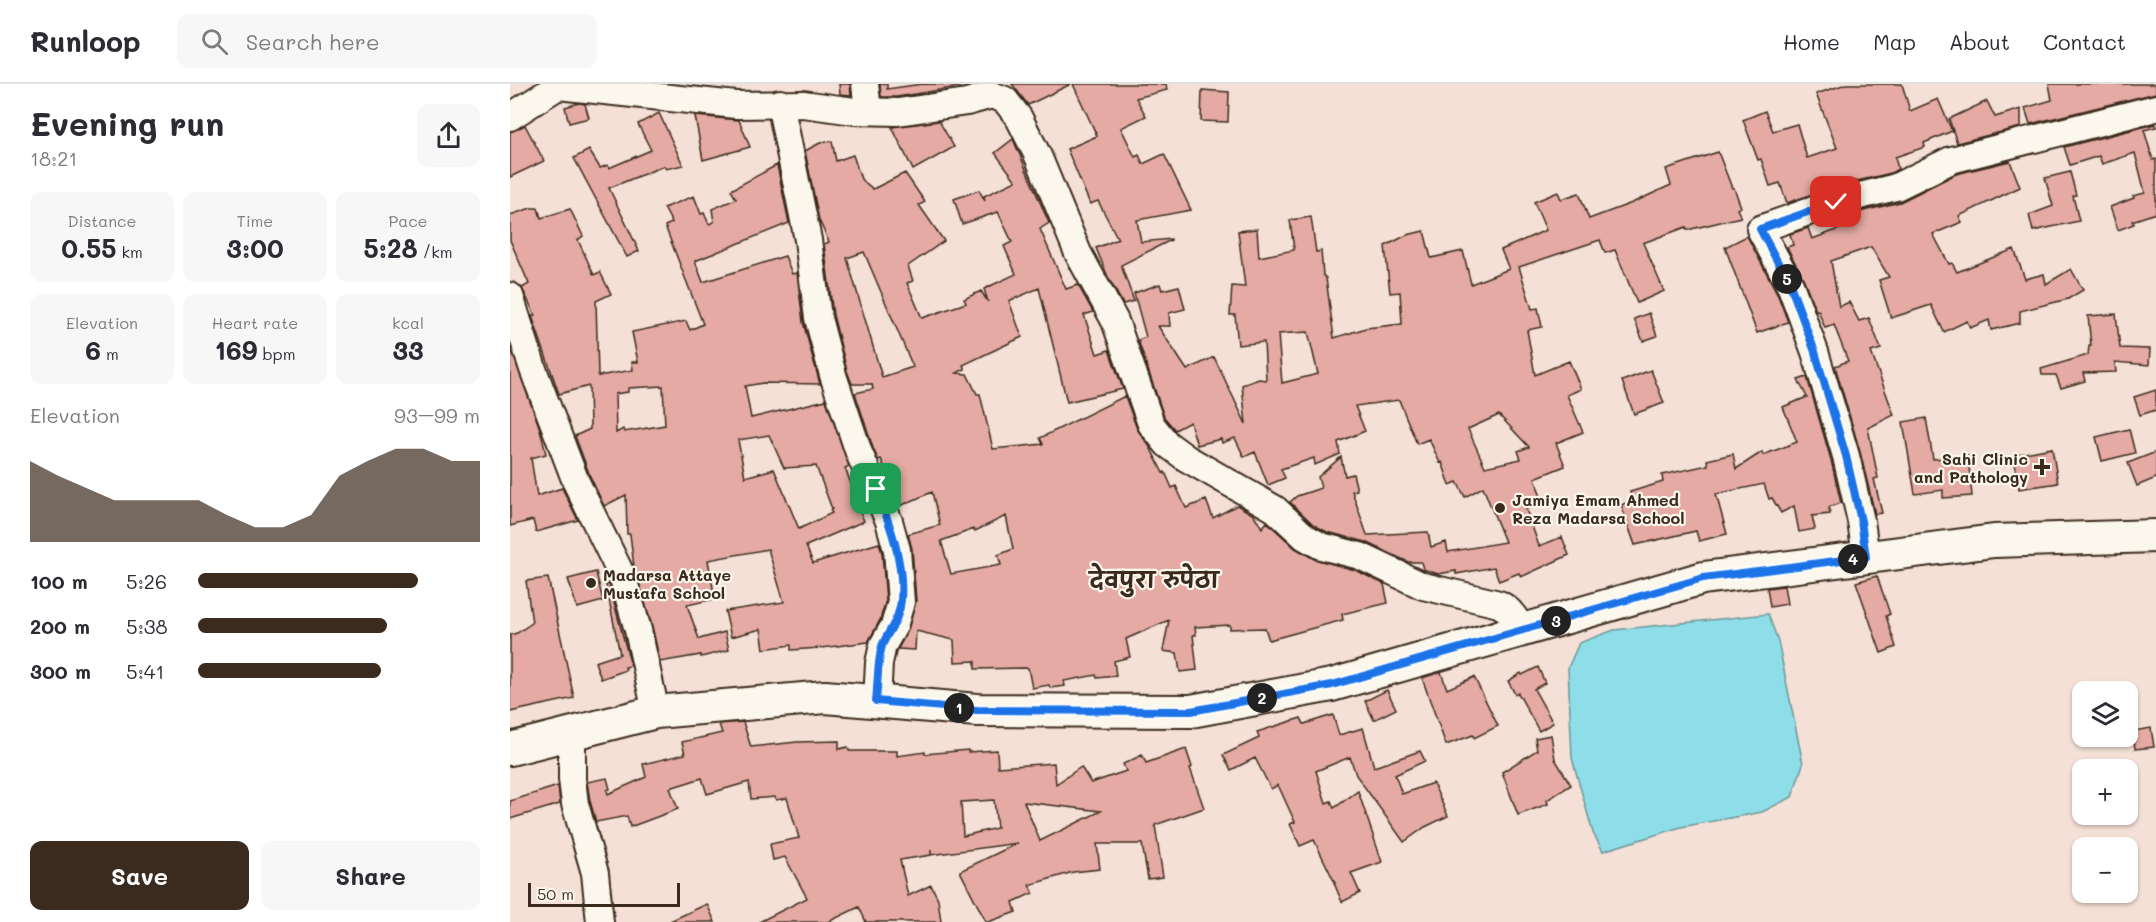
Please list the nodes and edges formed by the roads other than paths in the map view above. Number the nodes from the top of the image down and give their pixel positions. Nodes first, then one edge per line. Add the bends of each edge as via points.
1 (865, 84) edge
2 (558, 85) edge
3 (780, 103) junction
4 (2156, 108) edge
5 (868, 111) junction
6 (510, 117) edge
7 (510, 296) edge
8 (2156, 536) edge
9 (1866, 557) junction
10 (1522, 630) junction
11 (876, 701) junction
12 (656, 712) junction
13 (572, 733) junction
14 (510, 749) edge
15 (600, 922) edge

1 - 5 street
2 - 3 street via 736,105
2 - 6 street
3 - 5 street
3 - 11 street via 808,240 818,318 833,375 897,550 901,602 883,645
4 - 9 street via 1951,160 1896,187 1836,202 1760,229 1791,287 1815,352 1846,456
5 - 10 street via 898,112 992,95 1005,100 1038,156 1078,253 1115,321 1151,424 1167,444 1275,509 1305,537 1321,546 1360,556 1423,586 1499,603 1515,616
7 - 12 street via 576,482 623,578
8 - 9 main road via 1994,541
9 - 10 main road via 1703,578
10 - 11 main road via 1332,685 1191,711 977,710
11 - 12 main road via 825,697
12 - 13 main road
13 - 14 main road
13 - 15 street via 575,804 595,873

